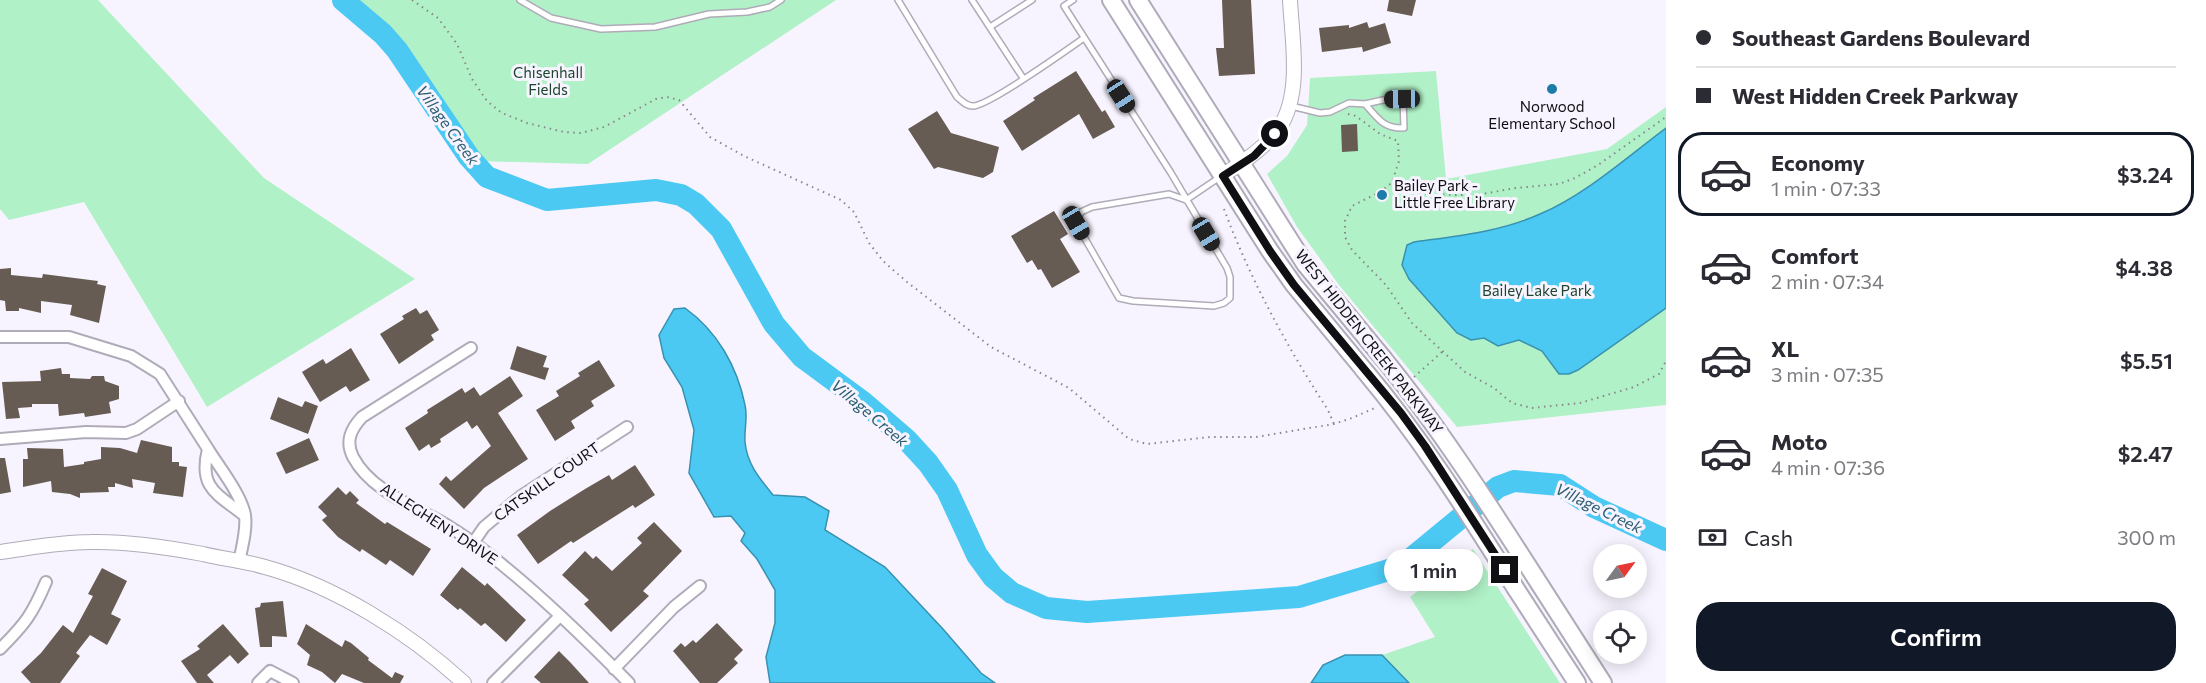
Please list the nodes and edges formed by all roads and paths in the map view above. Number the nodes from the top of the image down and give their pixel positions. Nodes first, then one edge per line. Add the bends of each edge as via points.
1 (412, 0) edge
2 (520, 0) edge
3 (782, 0) edge
4 (898, 0) edge
5 (972, 0) edge
6 (1032, 0) edge
7 (1073, 0) edge
8 (1111, 0) edge
9 (1138, 0) edge
10 (1290, 0) edge
11 (1062, 3) edge
12 (990, 27) junction
13 (1084, 38) junction
14 (1023, 78) junction
15 (1365, 104) junction
16 (1289, 106) junction
17 (1345, 114) dead end
18 (1666, 117) edge
19 (1241, 164) junction
20 (1223, 176) junction
21 (1393, 179) junction
22 (1186, 200) junction
23 (1224, 209) dead end
24 (0, 337) edge
25 (471, 348) dead end
26 (1442, 352) junction
27 (1666, 361) edge
28 (1411, 380) dead end
29 (179, 401) junction
30 (1378, 407) dead end
31 (1334, 424) junction
32 (627, 427) dead end
33 (0, 439) edge
34 (208, 449) junction
35 (245, 516) junction
36 (473, 543) junction
37 (0, 552) edge
38 (239, 562) junction
39 (46, 582) dead end
40 (699, 586) dead end
41 (560, 616) junction
42 (0, 649) edge
43 (614, 669) junction
44 (258, 683) edge
45 (293, 683) edge
46 (464, 683) edge
47 (493, 683) edge
48 (628, 683) edge
49 (1577, 683) edge
50 (1603, 683) edge

1 - 31 path via 438,18 457,44 472,79 487,101 502,113 526,123 564,132 592,131 656,99 679,100 710,137 841,200 854,212 883,261 907,282 992,347 1069,388 1129,440 1147,444 1256,437
2 - 3 lane via 551,18 601,29 656,27 709,14 747,12
4 - 14 lane via 963,103 985,103
5 - 12 lane
6 - 12 lane
7 - 11 lane
8 - 20 main road, WEST HIDDEN CREEK PARKWAY
9 - 19 main road, WEST HIDDEN CREEK PARKWAY
10 - 16 street via 1294,73
11 - 13 lane
12 - 14 lane
13 - 14 lane
13 - 22 lane
15 - 15 lane via 1402,99 1404,128 1387,126
15 - 16 lane via 1349,103 1320,113
16 - 19 street via 1275,134
17 - 21 path via 1356,116 1380,134 1398,141 1399,161
18 - 21 path via 1598,165 1559,184 1455,195 1416,193
19 - 20 street
19 - 50 main road, WEST HIDDEN CREEK PARKWAY, bridge via 1305,264 1449,444
20 - 22 lane
20 - 49 main road, WEST HIDDEN CREEK PARKWAY, bridge via 1294,285 1425,446
21 - 26 path via 1380,192 1353,206 1345,221 1345,237 1412,323
22 - 22 lane via 1227,268 1230,298 1214,306 1119,298 1076,223 1081,212 1169,194
23 - 31 path via 1275,319
24 - 29 street via 69,337 131,356 160,374
25 - 36 street, ALLEGHENY DRIVE via 362,417 349,437 354,458 378,484
26 - 27 path via 1512,403 1532,408 1580,403 1635,387 1659,374
26 - 28 path
29 - 33 street via 126,433
29 - 34 street
30 - 31 path
32 - 36 street, CATSKILL COURT via 521,496 484,527
34 - 35 street via 242,504
34 - 35 street via 204,464 209,484
35 - 38 street
36 - 41 street, ALLEGHENY DRIVE via 527,584
37 - 38 street via 90,542 165,547
38 - 46 street via 266,567 313,585 381,619
39 - 42 street via 26,623
40 - 43 street
41 - 43 street, ALLEGHENY DRIVE
41 - 47 street
43 - 48 street, ALLEGHENY DRIVE
44 - 45 street via 270,671

